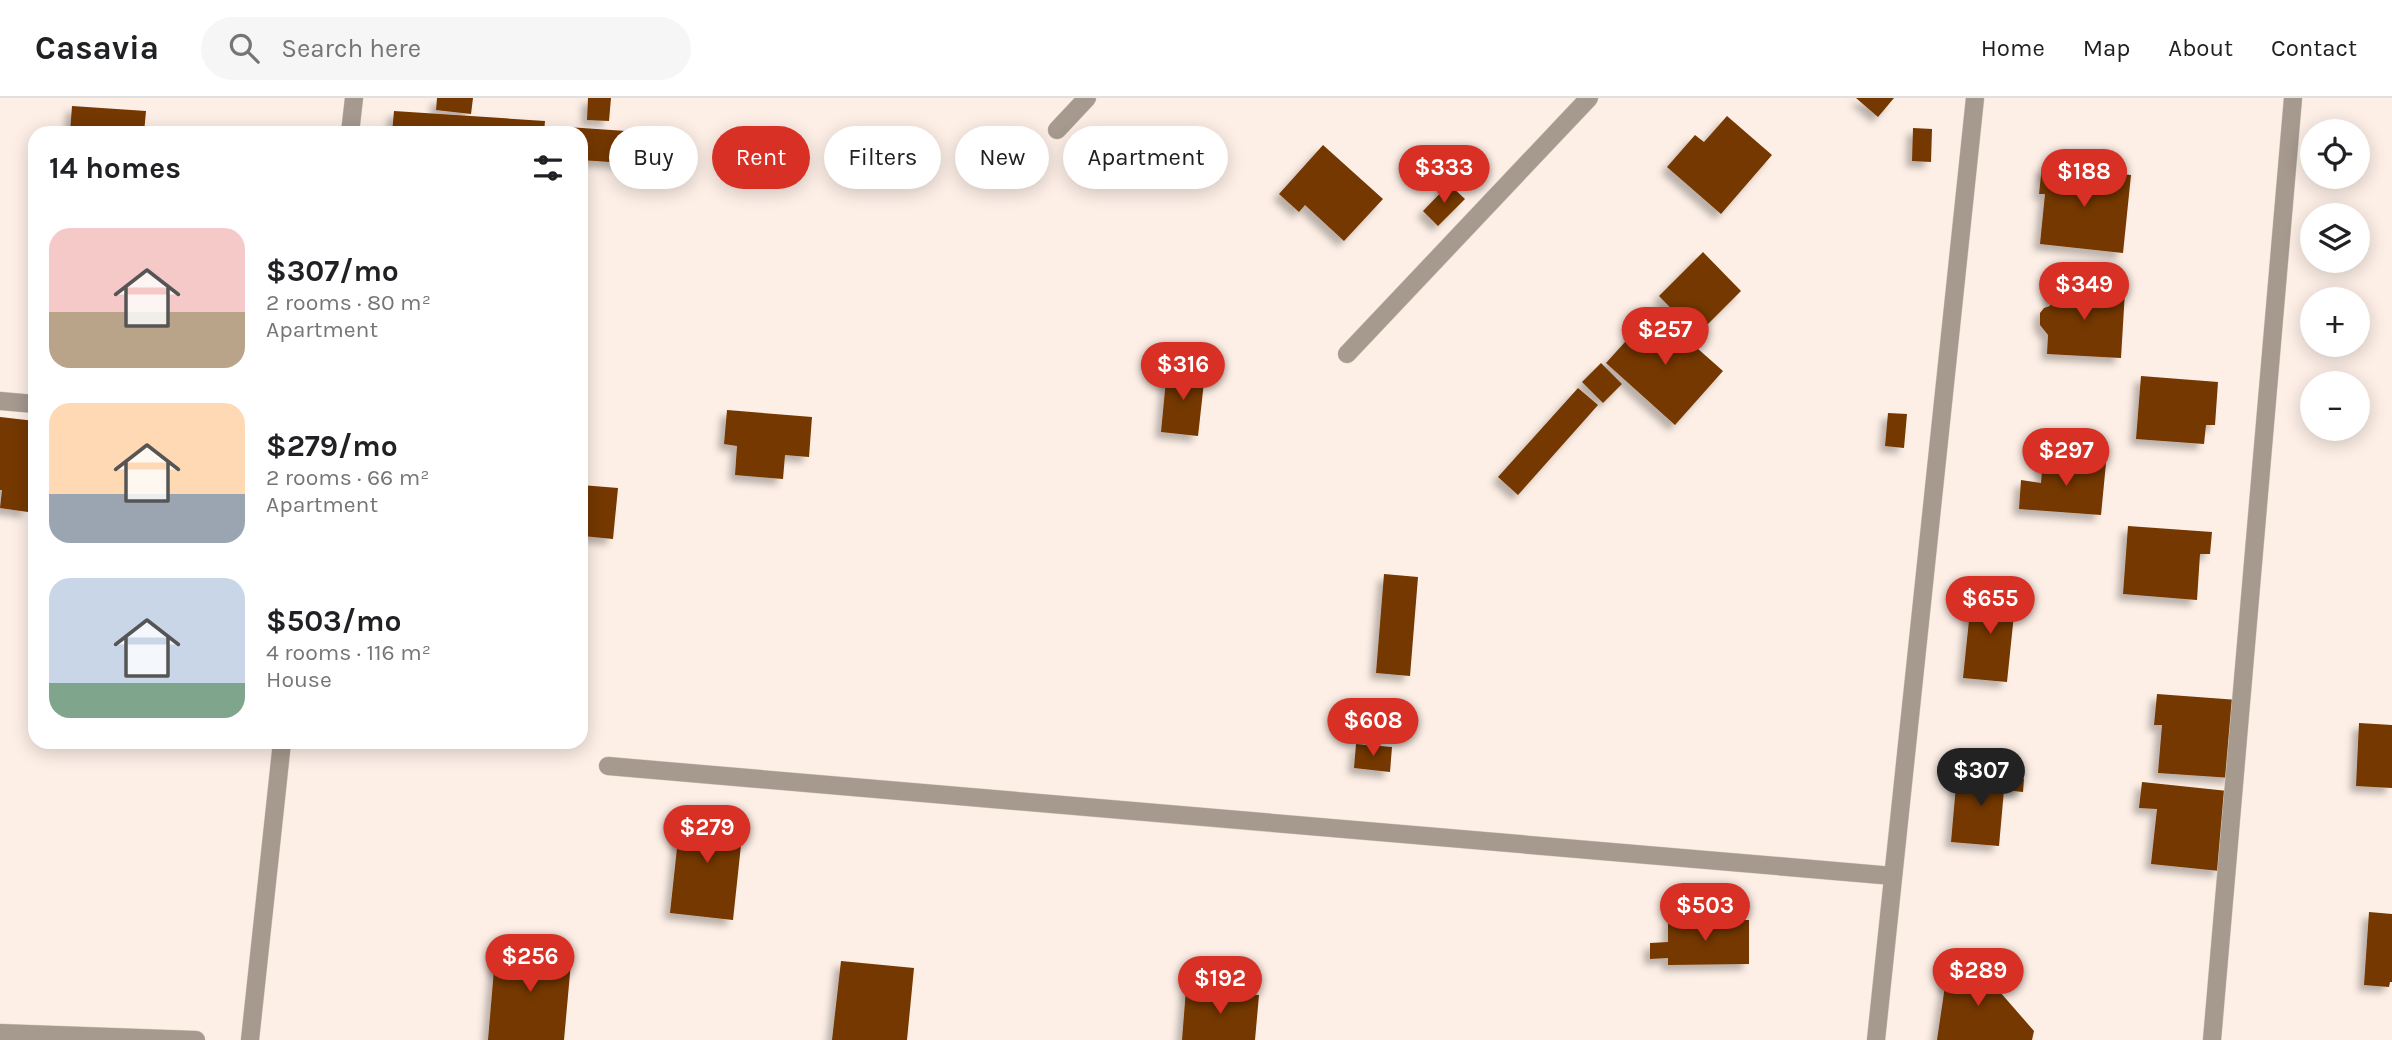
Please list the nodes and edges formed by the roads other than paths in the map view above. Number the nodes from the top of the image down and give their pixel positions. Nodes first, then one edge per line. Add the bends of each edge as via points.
1 (354, 98) edge
2 (1087, 98) edge
3 (1589, 98) edge
4 (1975, 98) edge
5 (2293, 98) edge
6 (351, 126) edge
7 (1058, 130) dead end
8 (1347, 354) dead end
9 (0, 401) edge
10 (28, 403) edge
11 (281, 749) edge
12 (608, 766) dead end
13 (1893, 876) junction
14 (0, 1033) edge
15 (196, 1040) edge
16 (250, 1040) edge
17 (1876, 1040) edge
18 (2212, 1040) edge

1 - 6 street
2 - 7 street
3 - 8 street
4 - 13 street
5 - 18 street
9 - 10 street
11 - 16 street
12 - 13 street
13 - 17 street
14 - 15 street

